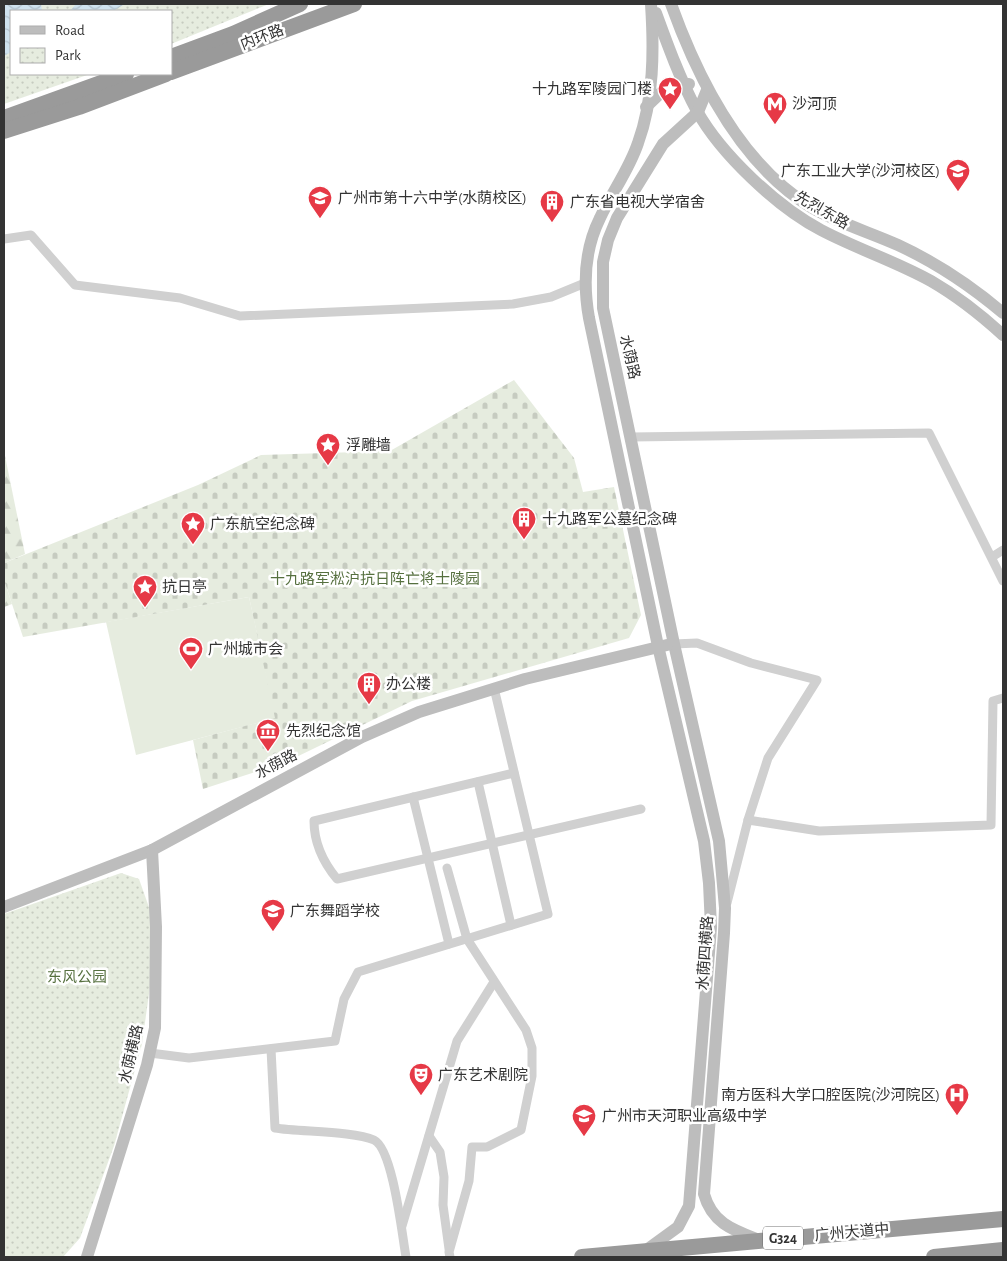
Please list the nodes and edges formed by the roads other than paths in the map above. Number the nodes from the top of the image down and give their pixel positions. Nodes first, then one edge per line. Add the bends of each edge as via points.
1 (300, 4) edge
2 (354, 4) edge
3 (651, 4) edge
4 (672, 4) edge
5 (172, 57) edge
6 (172, 72) edge
7 (123, 75) edge
8 (163, 75) edge
9 (683, 82) junction
10 (707, 90) junction
11 (646, 107) junction
12 (698, 112) junction
13 (4, 118) edge
14 (4, 131) edge
15 (4, 240) edge
16 (585, 283) junction
17 (1001, 306) edge
18 (1003, 335) edge
19 (631, 437) junction
20 (1003, 550) edge
21 (992, 557) junction
22 (1003, 581) edge
23 (674, 644) junction
24 (658, 646) junction
25 (494, 688) junction
26 (1003, 698) edge
27 (514, 773) junction
28 (478, 782) junction
29 (413, 797) junction
30 (641, 809) dead end
31 (748, 820) junction
32 (529, 833) junction
33 (492, 844) junction
34 (152, 850) junction
35 (428, 858) junction
36 (446, 868) dead end
37 (4, 907) edge
38 (725, 908) junction
39 (511, 925) junction
40 (468, 938) junction
41 (449, 944) junction
42 (494, 982) junction
43 (271, 1049) junction
44 (150, 1053) junction
45 (428, 1136) junction
46 (1003, 1219) edge
47 (401, 1228) junction
48 (759, 1240) junction
49 (645, 1251) junction
50 (995, 1251) edge
51 (450, 1255) edge
52 (87, 1257) edge
53 (406, 1257) edge
54 (582, 1257) edge
55 (934, 1257) edge

1 - 5 highway, 内环路
2 - 6 highway, 内环路
3 - 9 main road, 先烈东路
3 - 11 main road via 652,63
4 - 10 main road, 先烈东路 via 690,55
7 - 13 highway
8 - 14 highway via 79,108
9 - 10 main road
9 - 11 main road via 664,88
9 - 12 main road, 先烈东路
10 - 12 main road, 水荫路
10 - 17 main road, 先烈东路 via 758,160 798,198 839,221 901,246 943,268
11 - 16 main road via 634,155 599,218
12 - 18 main road, 先烈东路 via 747,172 798,217 955,295
12 - 19 main road, 水荫路 via 663,144 617,218 602,262 603,308
15 - 16 street via 31,235 75,285 180,298 240,316 513,304 551,297
16 - 24 main road via 589,318
19 - 21 street via 929,433
19 - 23 main road, 水荫路
20 - 21 street
21 - 22 street
23 - 24 main road, 水荫路
23 - 31 street via 697,643 751,663 817,680 768,758
23 - 38 main road, 水荫四横路 via 719,841
24 - 25 main road, 水荫路
24 - 49 main road, 水荫四横路 via 704,841 712,927 689,1206 678,1227
25 - 27 street
25 - 34 main road, 水荫路 via 441,704 369,734
26 - 31 street via 993,701 991,825 819,831
27 - 28 street
27 - 32 street
28 - 29 street
28 - 33 street
29 - 35 street
29 - 35 street via 314,820 314,832 324,863 337,878
30 - 32 street
31 - 38 street
32 - 33 street
32 - 39 street via 548,914
33 - 35 street
33 - 39 street
34 - 37 main road, 水荫路
34 - 44 main road, 水荫横路 via 156,980 155,1028
35 - 41 street
36 - 40 street
38 - 48 main road, 水荫四横路 via 704,1194 711,1212 724,1226
39 - 40 street
40 - 41 street
40 - 42 street
41 - 43 street via 358,972 344,999 335,1041
42 - 45 street via 457,1041
42 - 51 street via 526,1030 532,1048 529,1101 522,1130 487,1147 472,1147 469,1181
43 - 44 street via 189,1058
43 - 47 street via 275,1128 361,1137 380,1144 395,1191
44 - 52 main road, 水荫横路
45 - 47 street
45 - 51 street via 440,1152
46 - 48 highway, 广州大道中 / G324
47 - 53 street
48 - 49 highway, 广州大道中 / G324
49 - 54 highway, 广州大道中 / G324
50 - 55 highway

